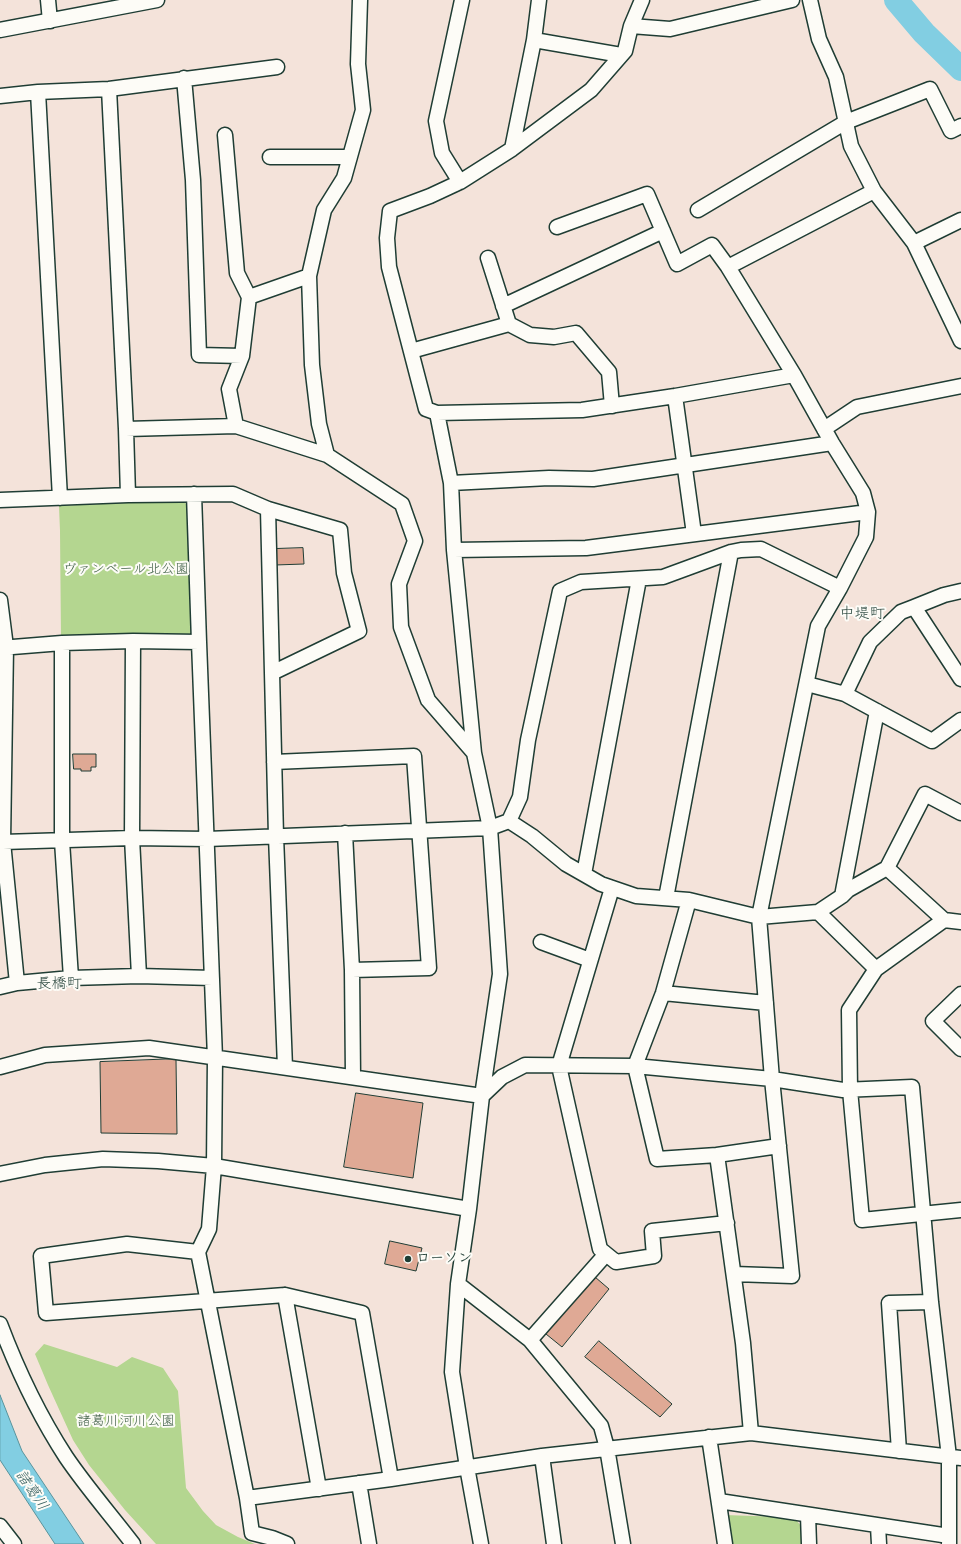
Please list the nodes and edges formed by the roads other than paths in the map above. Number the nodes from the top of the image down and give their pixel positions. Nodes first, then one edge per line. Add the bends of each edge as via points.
1 (48, 0) edge
2 (157, 0) edge
3 (360, 0) edge
4 (462, 0) edge
5 (539, 0) edge
6 (642, 0) edge
7 (792, 0) edge
8 (810, 0) edge
9 (141, 1) edge
10 (762, 4) edge
11 (50, 21) junction
12 (631, 26) junction
13 (0, 30) edge
14 (534, 40) junction
15 (621, 55) junction
16 (278, 67) dead end
17 (184, 78) junction
18 (109, 89) junction
19 (38, 92) junction
20 (0, 96) edge
21 (846, 122) junction
22 (961, 126) edge
23 (225, 135) dead end
24 (512, 149) junction
25 (270, 157) dead end
26 (350, 157) junction
27 (460, 182) junction
28 (874, 191) junction
29 (698, 210) dead end
30 (961, 220) edge
31 (557, 227) dead end
32 (663, 231) junction
33 (914, 243) junction
34 (488, 258) dead end
35 (728, 267) junction
36 (309, 276) junction
37 (249, 297) junction
38 (503, 306) junction
39 (509, 324) junction
40 (961, 341) edge
41 (410, 351) junction
42 (242, 356) junction
43 (794, 375) junction
44 (961, 386) edge
45 (675, 396) junction
46 (612, 406) junction
47 (437, 413) junction
48 (236, 426) junction
49 (126, 429) junction
50 (824, 429) junction
51 (832, 444) junction
52 (327, 455) junction
53 (684, 465) junction
54 (451, 483) junction
55 (194, 494) junction
56 (128, 495) junction
57 (60, 498) junction
58 (0, 500) edge
59 (268, 508) junction
60 (868, 512) junction
61 (694, 534) junction
62 (454, 550) junction
63 (731, 552) junction
64 (639, 578) junction
65 (840, 588) junction
66 (961, 591) edge
67 (0, 600) edge
68 (914, 607) junction
69 (133, 641) junction
70 (199, 642) junction
71 (62, 643) junction
72 (3, 647) edge
73 (272, 673) junction
74 (961, 679) edge
75 (807, 684) junction
76 (845, 694) junction
77 (877, 711) junction
78 (961, 720) edge
79 (474, 753) junction
80 (274, 762) junction
81 (961, 813) edge
82 (509, 821) junction
83 (490, 828) junction
84 (419, 831) junction
85 (345, 834) junction
86 (276, 836) junction
87 (132, 838) junction
88 (207, 839) junction
89 (62, 841) junction
90 (3, 842) junction
91 (888, 868) junction
92 (584, 874) junction
93 (612, 888) junction
94 (842, 896) junction
95 (666, 898) junction
96 (689, 900) junction
97 (818, 912) junction
98 (759, 917) junction
99 (944, 920) junction
100 (961, 922) edge
101 (541, 942) dead end
102 (590, 960) junction
103 (876, 969) junction
104 (352, 970) junction
105 (139, 976) junction
106 (71, 978) junction
107 (212, 978) junction
108 (17, 983) junction
109 (0, 987) edge
110 (663, 993) junction
111 (961, 994) edge
112 (766, 1003) junction
113 (961, 1049) edge
114 (215, 1058) junction
115 (559, 1066) junction
116 (635, 1066) junction
117 (0, 1067) edge
118 (285, 1067) junction
119 (353, 1077) junction
120 (772, 1080) junction
121 (850, 1090) junction
122 (482, 1096) junction
123 (779, 1146) junction
124 (717, 1155) junction
125 (214, 1166) junction
126 (0, 1174) edge
127 (469, 1209) junction
128 (961, 1210) edge
129 (923, 1214) junction
130 (727, 1223) junction
131 (198, 1252) junction
132 (606, 1254) junction
133 (734, 1274) junction
134 (458, 1284) junction
135 (285, 1295) junction
136 (207, 1302) junction
137 (931, 1302) junction
138 (0, 1324) edge
139 (530, 1340) junction
140 (751, 1433) junction
141 (709, 1437) junction
142 (607, 1448) junction
143 (899, 1451) junction
144 (542, 1456) junction
145 (955, 1458) edge
146 (467, 1467) junction
147 (390, 1479) junction
148 (359, 1483) junction
149 (319, 1489) junction
150 (247, 1498) junction
151 (719, 1501) junction
152 (808, 1515) junction
153 (0, 1526) edge
154 (878, 1526) junction
155 (949, 1540) edge
156 (10, 1542) edge
157 (133, 1544) edge
158 (288, 1544) edge
159 (369, 1544) edge
160 (481, 1544) edge
161 (554, 1544) edge
162 (622, 1544) edge
163 (725, 1544) edge
164 (809, 1544) edge
165 (879, 1544) edge

1 - 11 street
2 - 9 street
3 - 26 street via 358,64 363,110
4 - 27 street via 436,121 442,153
5 - 14 street
6 - 12 street
7 - 10 street
8 - 21 street via 819,39 836,77
9 - 11 street
10 - 12 street via 670,29
11 - 13 street
12 - 15 street via 625,51
14 - 15 street
14 - 24 street
15 - 24 street via 591,90
16 - 17 street
17 - 18 street
17 - 42 street via 193,180 199,355
18 - 19 street
18 - 49 street
19 - 20 street
19 - 57 street
21 - 22 street via 930,89 951,131
21 - 28 street via 851,146
21 - 29 street
23 - 37 street via 238,273
24 - 27 street
25 - 26 street
26 - 36 street via 344,178 324,210
27 - 41 street via 390,211 387,238 389,268
28 - 33 street
28 - 35 street
30 - 33 street
31 - 32 street via 647,194
32 - 35 street via 677,264 712,245
32 - 38 street
33 - 40 street
34 - 38 street
35 - 43 street
36 - 37 street
36 - 52 street via 312,365 319,424
37 - 42 street
38 - 39 street
39 - 41 street
39 - 46 street via 530,335 554,337 576,333 609,372
41 - 47 street via 426,409
42 - 48 street via 229,389
43 - 45 street
43 - 50 street
44 - 50 street via 857,407
45 - 46 street
45 - 53 street
46 - 47 street via 582,410
47 - 54 street
48 - 49 street
48 - 52 street
49 - 56 street
50 - 51 street
51 - 53 street
51 - 60 street via 863,493
52 - 79 street via 402,504 415,541 399,584 401,627 428,700
53 - 54 street via 593,479 549,478
53 - 61 street
54 - 62 street
55 - 56 street
55 - 59 street via 233,494
55 - 70 street
56 - 57 street
57 - 58 street
59 - 73 street
59 - 73 street via 340,530 344,573 359,631
60 - 61 street
60 - 65 street via 866,538
61 - 62 street via 586,548
62 - 79 street
63 - 64 street via 663,577
63 - 65 street via 761,549
63 - 95 street
64 - 82 street via 581,582 560,591 528,740 520,797
64 - 92 street
65 - 75 street via 818,626
66 - 68 street
67 - 72 street
68 - 74 street
68 - 76 street via 901,612 870,642
69 - 70 street
69 - 71 street
69 - 87 street
70 - 88 street
71 - 72 street
71 - 89 street
72 - 90 street
73 - 80 street
75 - 76 street
75 - 98 street
76 - 77 street
77 - 78 street via 932,741
77 - 94 street
79 - 83 street
80 - 84 street via 414,756
80 - 86 street
81 - 91 street via 925,794
82 - 83 street
82 - 92 street via 566,864
83 - 84 street
83 - 122 street via 500,974
84 - 85 street
84 - 104 street via 429,968
85 - 86 street
85 - 104 street
86 - 88 street
86 - 118 street
87 - 88 street
87 - 89 street
87 - 105 street
88 - 107 street
89 - 90 street
89 - 106 street
90 - 108 street
91 - 94 street via 848,890
91 - 99 street
92 - 93 street
93 - 95 street via 636,896
93 - 102 street
94 - 97 street
95 - 96 street
96 - 98 street
96 - 110 street
97 - 98 street
97 - 103 street
98 - 112 street
99 - 100 street
99 - 103 street
101 - 102 street
102 - 115 street
103 - 121 street via 849,1010
104 - 119 street
105 - 106 street
105 - 107 street
106 - 108 street
107 - 114 street
108 - 109 street
110 - 112 street
110 - 116 street
111 - 113 street via 933,1021
112 - 120 street
114 - 117 street via 149,1048 45,1055
114 - 118 street
114 - 125 street
115 - 116 street
115 - 122 street via 525,1065 502,1077
115 - 132 street via 600,1250
116 - 120 street
116 - 124 street via 657,1159
118 - 119 street
119 - 122 street
120 - 121 street
120 - 123 street
121 - 129 street via 912,1087
121 - 129 street via 862,1220
122 - 127 street
123 - 124 street
123 - 133 street via 792,1276
124 - 130 street
125 - 126 street via 103,1159 45,1165
125 - 127 street
125 - 131 street via 209,1229
127 - 134 street
128 - 129 street
129 - 137 street
130 - 132 street via 652,1231 654,1256 616,1262
130 - 133 street
131 - 136 street
131 - 136 street via 127,1244 40,1256 46,1313
132 - 139 street
133 - 140 street
134 - 139 street
134 - 146 street via 452,1372
135 - 136 street
135 - 147 street via 362,1313
135 - 149 street
136 - 150 street
137 - 143 street via 889,1303
137 - 145 street
138 - 157 street via 35,1401 66,1457
139 - 142 street via 601,1426
140 - 141 street
140 - 143 street
141 - 142 street
141 - 151 street
142 - 144 street
142 - 162 street
143 - 145 street
144 - 146 street
144 - 161 street
145 - 155 street
146 - 147 street
146 - 160 street
147 - 148 street
148 - 149 street
148 - 159 street
149 - 150 street
150 - 158 street via 252,1533
151 - 152 street
151 - 163 street
152 - 154 street
152 - 164 street
153 - 156 street
154 - 155 street
154 - 165 street

